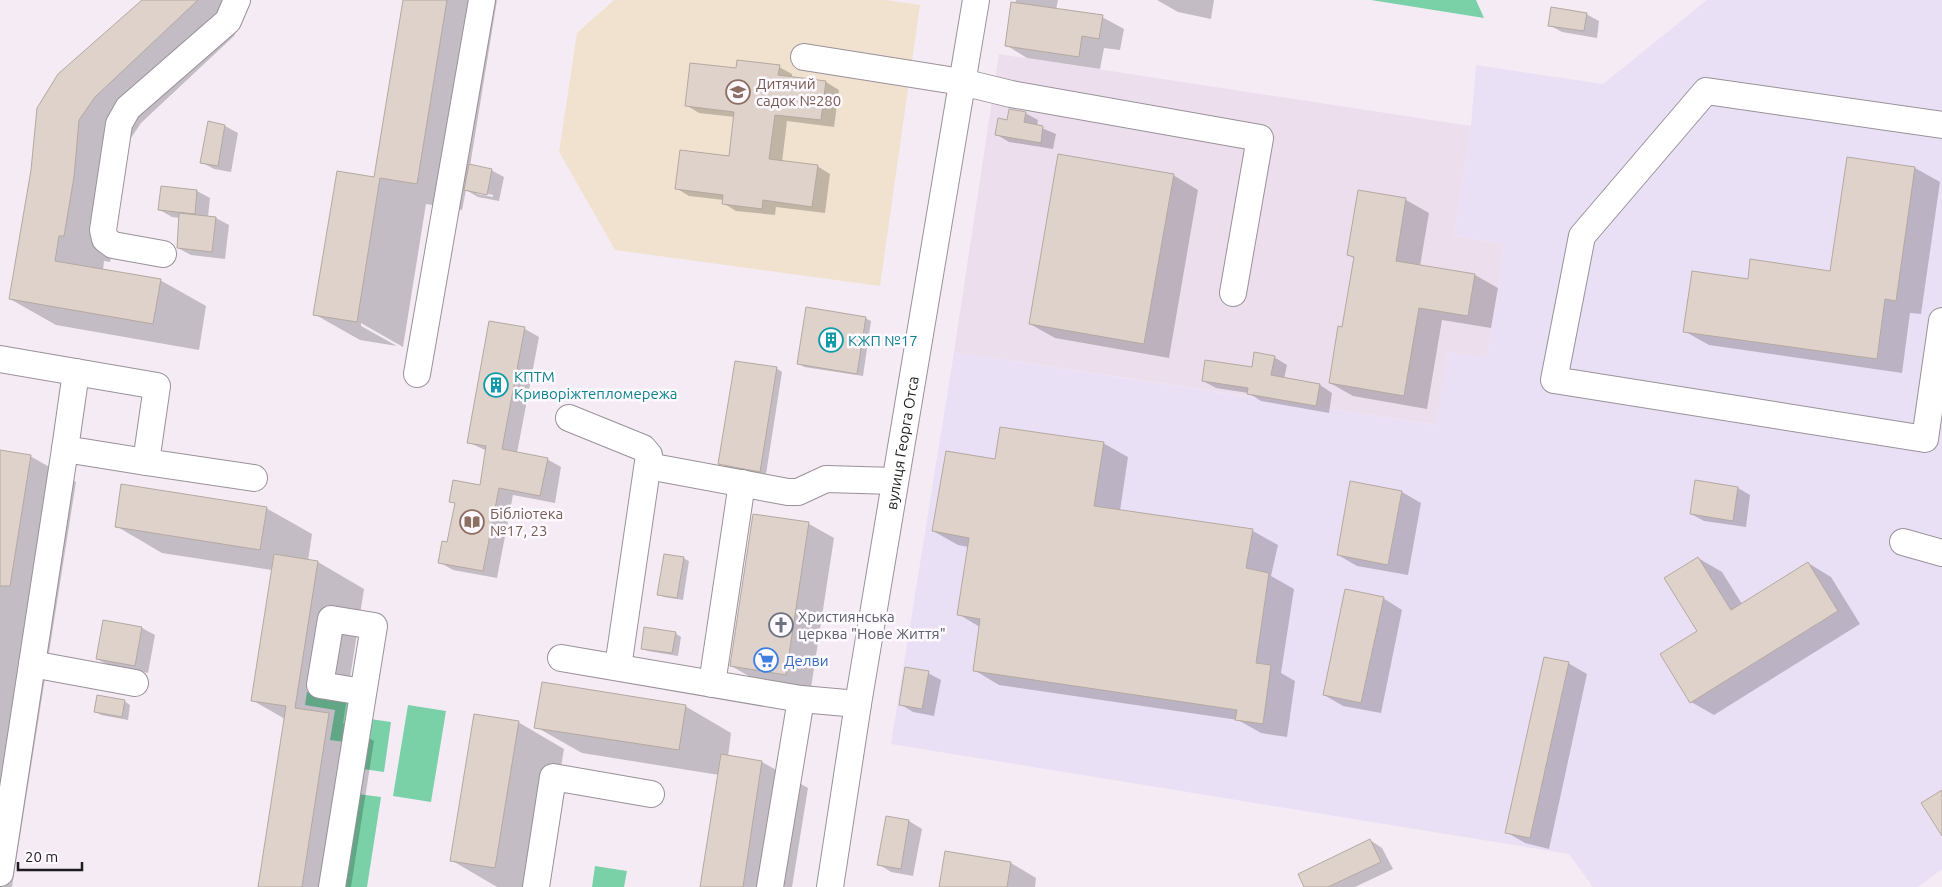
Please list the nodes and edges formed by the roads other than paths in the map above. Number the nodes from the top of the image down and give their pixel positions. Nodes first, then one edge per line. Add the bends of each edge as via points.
1 (237, 0) edge
2 (482, 0) edge
3 (976, 0) edge
4 (804, 58) dead end
5 (962, 82) junction
6 (1942, 125) edge
7 (163, 254) dead end
8 (1233, 293) dead end
9 (1942, 321) edge
10 (0, 359) edge
11 (76, 372) junction
12 (416, 374) dead end
13 (569, 418) dead end
14 (65, 448) junction
15 (146, 462) junction
16 (648, 466) junction
17 (254, 478) dead end
18 (895, 481) junction
19 (742, 483) junction
20 (1903, 542) dead end
21 (1942, 553) edge
22 (561, 658) dead end
23 (32, 664) junction
24 (618, 667) junction
25 (135, 683) dead end
26 (712, 684) junction
27 (363, 692) dead end
28 (801, 699) junction
29 (858, 704) junction
30 (651, 794) dead end
31 (0, 873) edge
32 (332, 887) edge
33 (536, 887) edge
34 (770, 887) edge
35 (830, 887) edge

1 - 7 street via 228,21 128,108 119,124 103,230 105,239 113,245
2 - 12 street
3 - 5 street, вулиця Георга Отса
4 - 5 street
5 - 8 street via 1011,94 1260,138
5 - 18 street, вулиця Георга Отса
6 - 9 street via 1706,91 1582,236 1554,380 1925,439
10 - 11 street
11 - 14 street
11 - 15 street via 157,386
13 - 16 street via 643,448 649,455
14 - 15 street
14 - 23 street
15 - 17 street
16 - 19 street
16 - 24 street
18 - 19 street via 826,479 798,492
18 - 29 street, вулиця Георга Отса
19 - 26 street
20 - 21 street
22 - 24 street
23 - 25 street
23 - 31 street
24 - 26 street
26 - 28 street
27 - 32 street
28 - 29 street
28 - 34 street
29 - 35 street, вулиця Георга Отса
30 - 33 street via 553,777

